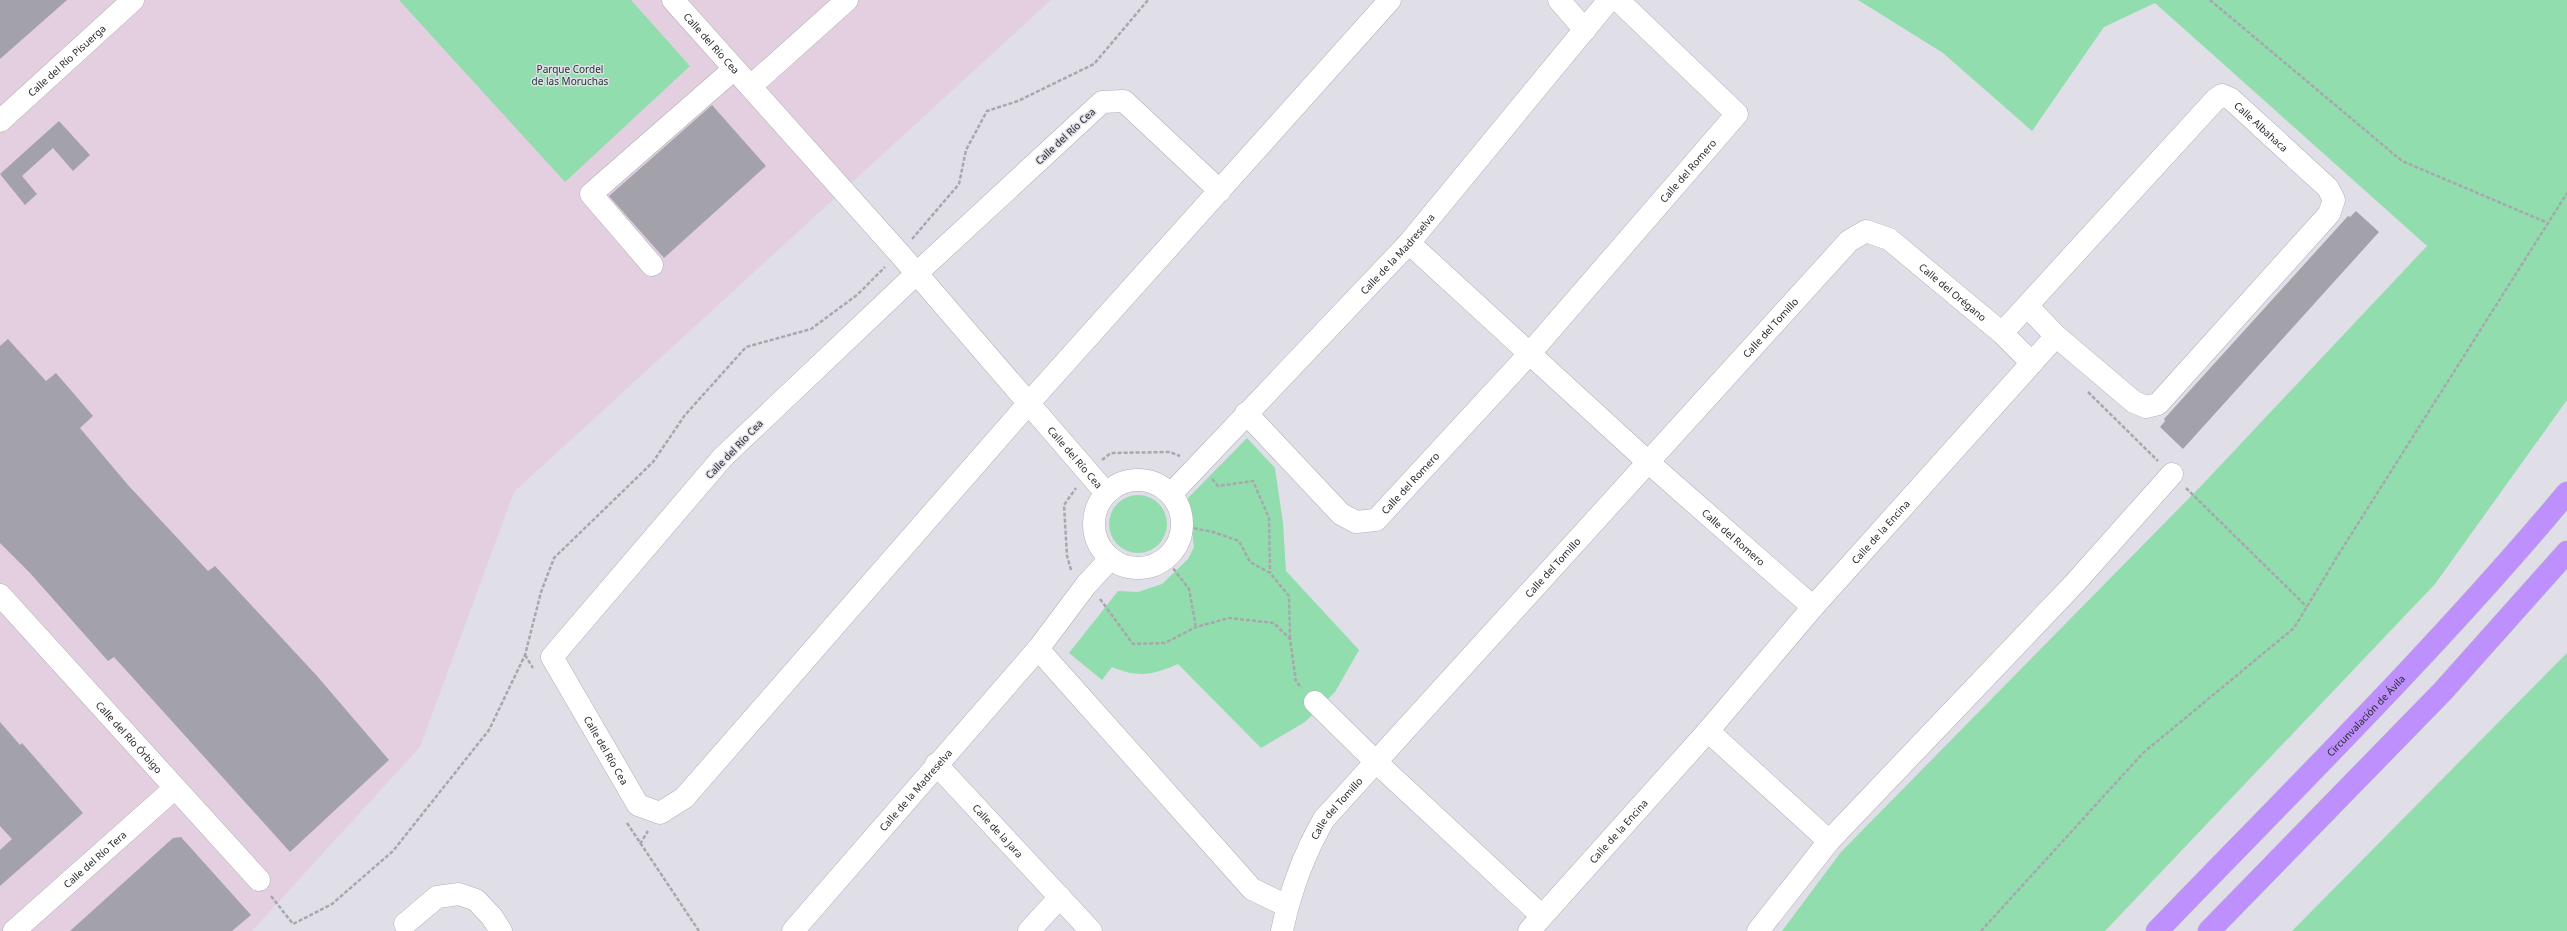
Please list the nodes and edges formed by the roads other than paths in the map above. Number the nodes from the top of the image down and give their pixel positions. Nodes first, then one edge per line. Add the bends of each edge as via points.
1 (133, 0) edge
2 (672, 0) edge
3 (847, 0) edge
4 (1390, 0) edge
5 (1559, 0) edge
6 (1609, 0) edge
7 (1618, 0) edge
8 (1585, 30) junction
9 (734, 69) junction
10 (750, 86) junction
11 (0, 121) edge
12 (1220, 191) junction
13 (1866, 231) joint
14 (1409, 242) junction
15 (652, 265) dead end
16 (916, 274) junction
17 (2027, 306) junction
18 (2002, 333) junction
19 (2056, 336) junction
20 (1531, 352) junction
21 (2032, 363) junction
22 (1028, 404) junction
23 (1246, 413) junction
24 (1648, 462) junction
25 (2172, 474) dead end
26 (1106, 493) junction
27 (2567, 493) edge
28 (1171, 494) junction
29 (2567, 552) edge
30 (1110, 559) junction
31 (0, 595) edge
32 (1813, 607) junction
33 (1038, 649) junction
34 (1315, 702) road end
35 (1708, 731) junction
36 (1376, 762) junction
37 (936, 764) junction
38 (175, 788) junction
39 (1828, 841) junction
40 (259, 880) dead end
41 (1060, 897) junction
42 (1287, 906) junction
43 (405, 924) dead end
44 (1535, 924) edge
45 (14, 931) edge
46 (501, 931) edge
47 (793, 931) edge
48 (1029, 931) edge
49 (1091, 931) edge
50 (1282, 931) edge
51 (1758, 931) edge
52 (2157, 931) edge
53 (2208, 931) edge

1 - 11 street, Calle del Río Pisuerga
2 - 9 street, Calle del Río Cea
3 - 10 street
4 - 12 street, Calle del Río Cea
5 - 8 street
6 - 8 street, Calle de la Madreselva
7 - 20 street, Calle del Romero via 1737,114
8 - 14 street, Calle de la Madreselva
9 - 10 street, Calle del Río Cea
9 - 15 street via 590,194
10 - 16 street, Calle del Río Cea
12 - 16 street, Calle del Río Cea via 1124,101 1102,102
12 - 22 street, Calle del Río Cea
13 - 18 street, Calle del Orégano via 1889,239
13 - 24 street, Calle del Tomillo via 1849,241
14 - 20 street, Calle del Romero
14 - 23 street, Calle de la Madreselva
16 - 22 street, Calle del Río Cea
16 - 22 street, Calle del Río Cea via 723,457 552,657 638,805 660,813 684,798
17 - 18 street, Calle Albahaca
17 - 19 street
17 - 19 street, Calle Albahaca via 2216,99 2222,96 2230,99 2328,188 2334,200 2329,214 2158,404 2146,407 2134,402
18 - 21 street, Calle del Orégano
19 - 21 street, Calle de la Encina
20 - 23 street, Calle del Romero via 1376,520 1356,522 1341,514
20 - 24 street, Calle del Romero
21 - 32 street, Calle de la Encina
22 - 26 street, Calle del Río Cea
23 - 28 street, Calle de la Madreselva
24 - 32 street, Calle del Romero
24 - 36 street, Calle del Tomillo
25 - 39 street via 2074,584
26 - 28 street via 1118,484 1131,480 1152,483
26 - 30 street via 1093,519 1097,541
27 - 52 highway, Circunvalación de Ávila via 2402,678
28 - 30 street via 1181,514 1182,526 1177,544 1166,558 1153,566 1138,569 1123,566
29 - 53 highway via 2443,691
30 - 33 street, Calle de la Madreselva via 1086,585
31 - 38 street, Calle del Río Órbigo
32 - 35 street, Calle de la Encina
33 - 37 street, Calle de la Madreselva
33 - 42 street via 1252,889
34 - 36 street
35 - 39 street
35 - 44 street, Calle de la Encina
36 - 42 street, Calle del Tomillo via 1324,819 1309,844
36 - 44 street
37 - 41 street, Calle de la Jara
37 - 47 street, Calle de la Madreselva
38 - 40 street, Calle del Río Órbigo
38 - 45 street, Calle del Río Tera
39 - 51 street
41 - 48 street
41 - 49 street, Calle de la Jara
42 - 50 street, Calle del Tomillo
43 - 46 street via 437,897 459,894 476,900

